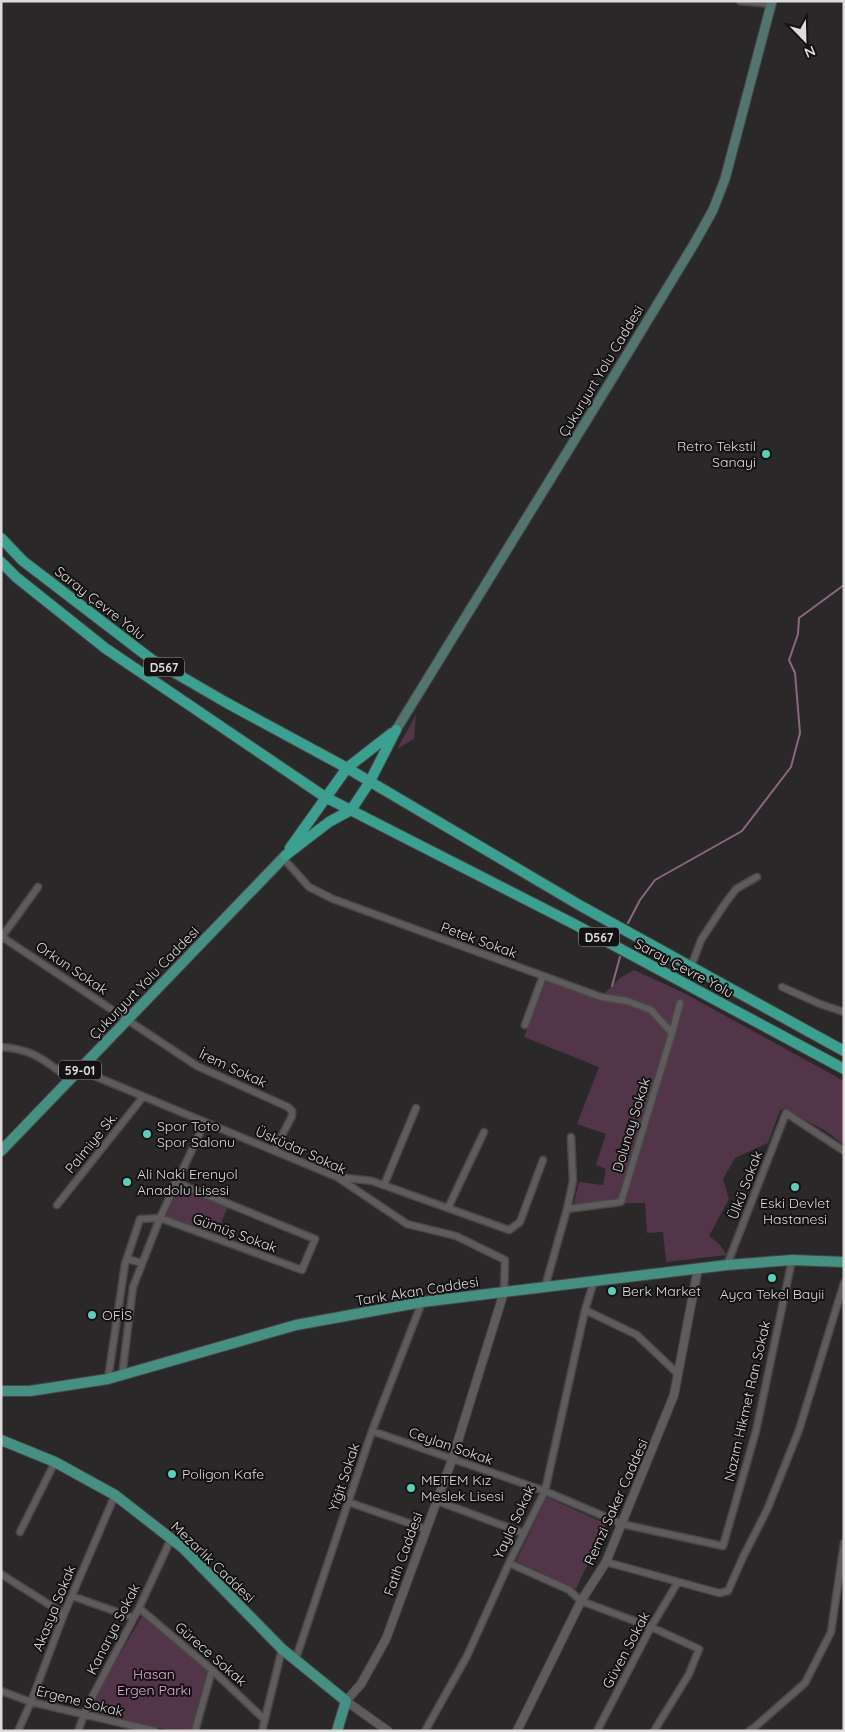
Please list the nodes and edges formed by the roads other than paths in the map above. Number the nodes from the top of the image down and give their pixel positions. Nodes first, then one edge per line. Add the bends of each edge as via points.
1 (740, 1) edge
2 (772, 3) edge
3 (1, 538) edge
4 (1, 562) edge
5 (396, 730) junction
6 (346, 768) junction
7 (369, 782) junction
8 (325, 797) junction
9 (351, 810) junction
10 (284, 857) junction
11 (757, 877) dead end
12 (38, 888) dead end
13 (2, 937) edge
14 (691, 967) junction
15 (543, 976) junction
16 (782, 987) dead end
17 (680, 1003) dead end
18 (844, 1012) edge
19 (128, 1020) junction
20 (525, 1025) dead end
21 (672, 1033) junction
22 (1, 1047) edge
23 (844, 1051) edge
24 (844, 1069) edge
25 (80, 1070) junction
26 (71, 1080) junction
27 (143, 1097) junction
28 (416, 1108) dead end
29 (205, 1122) junction
30 (484, 1132) dead end
31 (571, 1136) dead end
32 (844, 1150) edge
33 (274, 1151) junction
34 (1, 1152) edge
35 (543, 1160) dead end
36 (337, 1177) junction
37 (176, 1182) junction
38 (384, 1185) junction
39 (57, 1205) dead end
40 (448, 1208) junction
41 (567, 1209) junction
42 (160, 1218) junction
43 (127, 1259) junction
44 (792, 1260) junction
45 (844, 1262) edge
46 (142, 1263) junction
47 (727, 1265) junction
48 (698, 1268) junction
49 (594, 1281) junction
50 (844, 1283) edge
51 (545, 1287) junction
52 (504, 1292) junction
53 (422, 1302) junction
54 (585, 1310) junction
55 (678, 1374) junction
56 (122, 1376) junction
57 (108, 1379) junction
58 (1, 1391) edge
59 (372, 1431) junction
60 (1, 1440) edge
61 (452, 1460) junction
62 (55, 1462) junction
63 (544, 1491) junction
64 (115, 1495) junction
65 (437, 1501) junction
66 (348, 1502) junction
67 (622, 1524) junction
68 (426, 1529) junction
69 (20, 1532) dead end
70 (523, 1533) junction
71 (171, 1538) junction
72 (844, 1543) edge
73 (723, 1546) joint
74 (606, 1562) junction
75 (509, 1563) junction
76 (2, 1575) edge
77 (678, 1582) junction
78 (72, 1596) junction
79 (581, 1601) junction
80 (139, 1608) junction
81 (64, 1614) junction
82 (134, 1618) junction
83 (651, 1628) junction
84 (282, 1649) junction
85 (295, 1661) junction
86 (212, 1670) junction
87 (1, 1690) edge
88 (346, 1701) junction
89 (31, 1702) junction
90 (84, 1715) junction
91 (264, 1719) junction
92 (134, 1729) edge
93 (18, 1731) edge
94 (78, 1731) edge
95 (155, 1731) edge
96 (195, 1731) edge
97 (262, 1731) edge
98 (338, 1731) edge
99 (388, 1731) edge
100 (425, 1731) edge
101 (517, 1731) edge
102 (597, 1731) edge
103 (654, 1731) edge
104 (749, 1731) edge

1 - 2 street
2 - 5 main road, Çukuryurt Yolu Caddesi via 725,179 713,210
3 - 6 highway, Saray Çevre Yolu / D567 via 23,561 151,659
4 - 8 highway, D567 via 105,648
5 - 6 highway
5 - 7 highway
6 - 7 highway, D567
6 - 8 highway
7 - 9 highway
7 - 14 highway, Saray Çevre Yolu / D567
8 - 9 highway, D567
8 - 10 highway
9 - 10 highway, 59-01 via 329,822
9 - 24 highway, Saray Çevre Yolu / D567 via 574,924
10 - 15 street, Petek Sokak via 309,886 333,899
10 - 19 main road, Çukuryurt Yolu Caddesi / 59-01
11 - 14 street via 736,889 724,904 701,940
12 - 13 street
13 - 19 street, Orkun Sokak
14 - 23 highway, Saray Çevre Yolu / D567
15 - 20 street
15 - 21 street, Petek Sokak via 601,997 627,1001 651,1010
16 - 18 street
17 - 21 street, Dolunay Sokak
19 - 25 main road, Çukuryurt Yolu Caddesi / 59-01
19 - 33 street, İrem Sokak via 197,1066 288,1107 292,1116
21 - 41 street, Dolunay Sokak via 621,1202
22 - 26 street via 19,1048 36,1055
25 - 26 main road, Çukuryurt Yolu Caddesi / 59-01
25 - 27 street, Üsküdar Sokak
26 - 34 main road, Çukuryurt Yolu Caddesi / 59-01
27 - 29 street, Üsküdar Sokak
27 - 39 street, Palmiye Sk.
28 - 38 street
29 - 33 street, Üsküdar Sokak
29 - 37 street
30 - 40 street
31 - 41 street via 573,1181
32 - 47 street, Ülkü Sokak via 786,1113
33 - 36 street, Üsküdar Sokak
35 - 40 street via 520,1222 509,1230
36 - 38 street
36 - 52 street, Üsküdar Sokak via 407,1224 456,1236 505,1260
37 - 42 street
37 - 42 street, Gümüş Sokak via 315,1239 302,1270
38 - 40 street
41 - 51 street
42 - 43 street via 140,1219
42 - 46 street
43 - 46 street
43 - 57 street
44 - 45 main road, Tarık Akan Caddesi
44 - 47 main road, Tarık Akan Caddesi
44 - 73 street, Nazım Hikmet Ran Sokak via 756,1431
46 - 56 street via 133,1287
47 - 48 main road, Tarık Akan Caddesi
48 - 49 main road, Tarık Akan Caddesi
48 - 55 street, Remzi Saker Caddesi
49 - 51 main road, Tarık Akan Caddesi
49 - 54 street, Yayla Sokak
50 - 77 street via 799,1430 767,1510 728,1591 719,1593
51 - 52 main road, Tarık Akan Caddesi
52 - 53 main road, Tarık Akan Caddesi
52 - 61 street, Fatih Caddesi
53 - 56 main road, Tarık Akan Caddesi via 296,1325
53 - 59 street, Yiğit Sokak
54 - 55 street via 637,1335
54 - 63 street, Yayla Sokak
55 - 67 street, Remzi Saker Caddesi via 674,1395
56 - 57 main road, Tarık Akan Caddesi
57 - 58 main road, Tarık Akan Caddesi via 30,1391
59 - 61 street, Ceylan Sokak
59 - 66 street, Yiğit Sokak
60 - 62 main road, Mezarlık Caddesi
61 - 63 street, Ceylan Sokak
61 - 65 street, Fatih Caddesi
62 - 64 main road, Mezarlık Caddesi
62 - 69 street
63 - 67 street, Ceylan Sokak
63 - 70 street, Yayla Sokak
64 - 71 main road, Mezarlık Caddesi
64 - 78 street, Akasya Sokak
65 - 68 street, Fatih Caddesi
65 - 70 street
66 - 68 street
66 - 85 street, Yiğit Sokak
67 - 73 street, Ceylan Sokak
67 - 74 street, Remzi Saker Caddesi
68 - 88 street, Fatih Caddesi via 386,1638 361,1684
70 - 75 street, Yayla Sokak
71 - 80 street, Kanarya Sokak
71 - 84 main road, Mezarlık Caddesi
72 - 104 street via 831,1632 814,1666 805,1683
74 - 77 street
74 - 79 street, Remzi Saker Caddesi
75 - 79 street via 569,1590
75 - 100 street, Yayla Sokak via 468,1656
76 - 81 street
77 - 83 street, Güven Sokak
78 - 81 street, Akasya Sokak
78 - 82 street
79 - 83 street
79 - 101 street, Remzi Saker Caddesi
80 - 82 street, Kanarya Sokak
80 - 86 street, Gürece Sokak
81 - 89 street, Akasya Sokak
82 - 90 street, Kanarya Sokak
83 - 102 street, Güven Sokak
83 - 103 street via 699,1649 689,1674
84 - 85 main road, Mezarlık Caddesi
84 - 91 street
85 - 88 main road, Mezarlık Caddesi
86 - 91 street, Gürece Sokak
86 - 96 street
87 - 89 street, Ergene Sokak
88 - 98 main road, Fatih Caddesi
88 - 99 street, Mezarlık Caddesi
89 - 90 street, Ergene Sokak
89 - 93 street, Akasya Sokak
90 - 92 street, Ergene Sokak
90 - 94 street, Kanarya Sokak
91 - 97 street
92 - 95 street, Ergene Sokak

